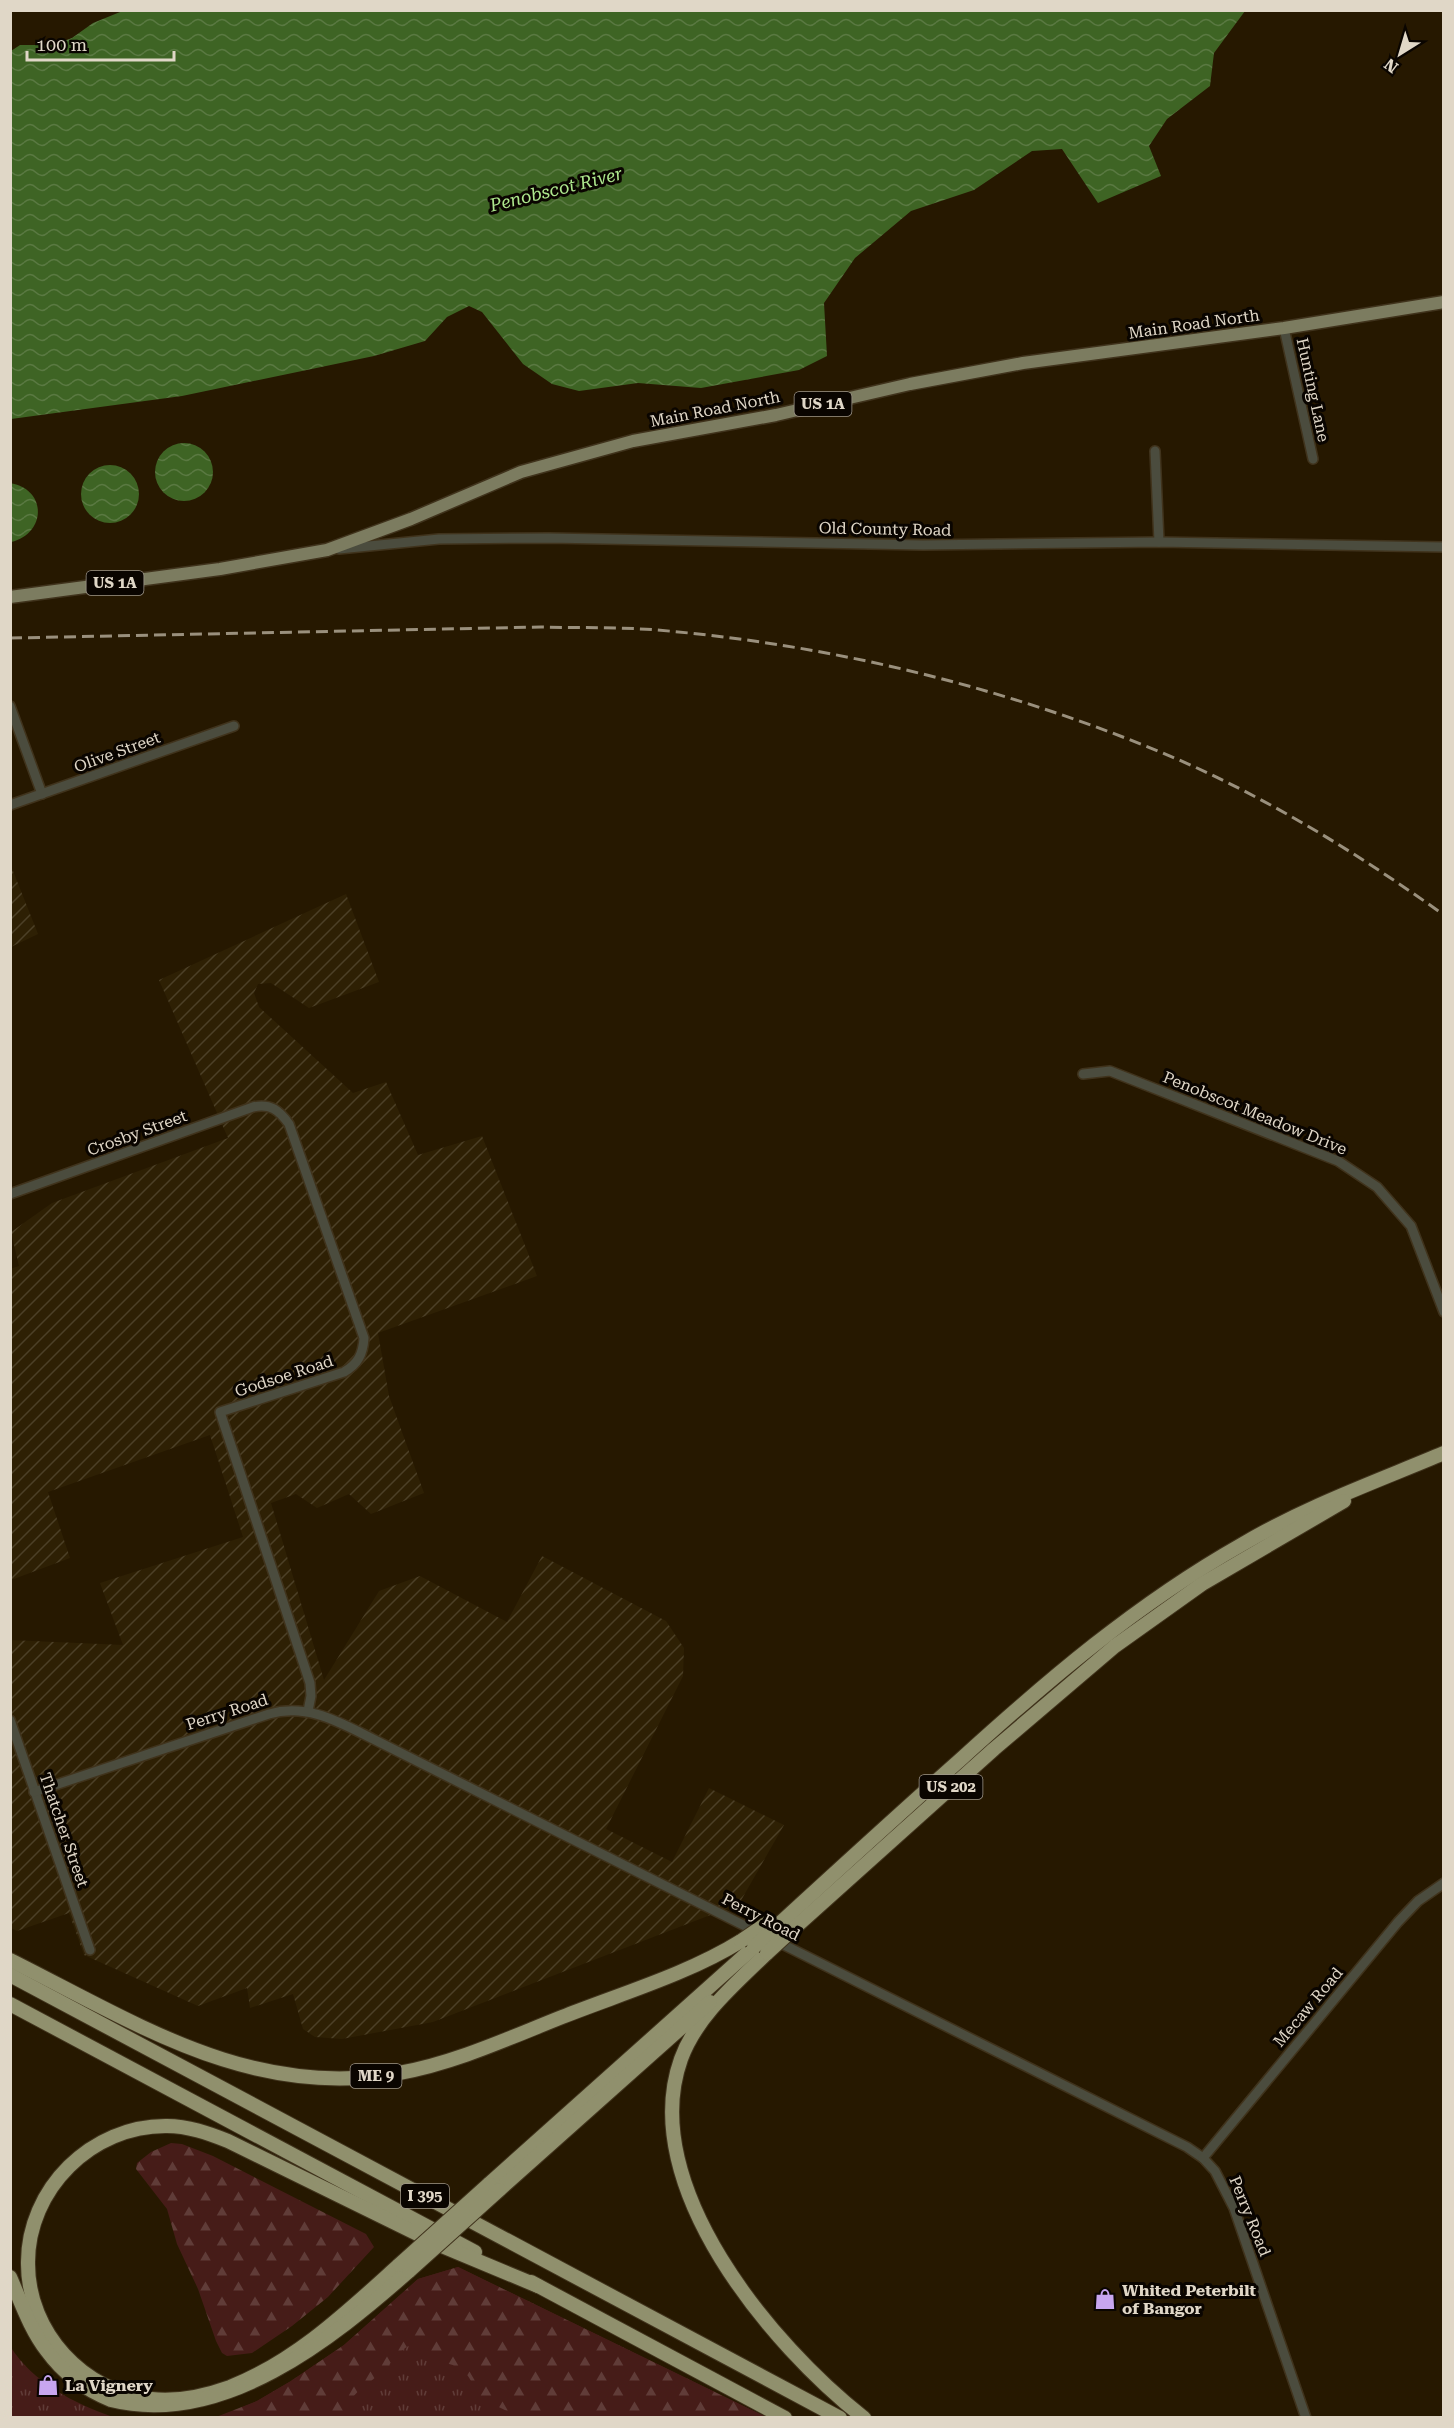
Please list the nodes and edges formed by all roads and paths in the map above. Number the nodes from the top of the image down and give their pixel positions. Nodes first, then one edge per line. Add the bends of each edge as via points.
1 (1443, 302) edge
2 (1284, 328) junction
3 (1155, 451) dead end
4 (1313, 459) dead end
5 (1159, 542) junction
6 (1443, 547) edge
7 (327, 550) junction
8 (10, 597) edge
9 (10, 706) edge
10 (234, 726) dead end
11 (42, 795) junction
12 (10, 805) edge
13 (1083, 1074) dead end
14 (275, 1108) joint
15 (10, 1194) edge
16 (1443, 1312) edge
17 (1443, 1453) edge
18 (1377, 1482) junction
19 (308, 1711) junction
20 (10, 1720) edge
21 (34, 1792) junction
22 (1443, 1883) edge
23 (818, 1887) joint
24 (780, 1926) junction
25 (90, 1950) dead end
26 (760, 1950) junction
27 (10, 1960) edge
28 (10, 1975) edge
29 (744, 1975) junction
30 (10, 2004) edge
31 (1203, 2158) junction
32 (494, 2187) junction
33 (404, 2268) junction
34 (10, 2277) edge
35 (538, 2286) junction
36 (784, 2418) edge
37 (840, 2418) edge
38 (864, 2418) edge
39 (1306, 2418) edge

1 - 2 main road, Main Road North / US 1A
2 - 4 street, Hunting Lane
2 - 7 main road, Main Road North / US 1A via 1012,365 633,441 521,472
3 - 5 street
5 - 6 street, Old County Road
5 - 7 street, Old County Road via 923,545 439,539
7 - 8 main road, Main Road North / US 1A via 220,569
9 - 11 street
10 - 11 street, Olive Street
11 - 12 street, Olive Street
13 - 16 street, Penobscot Meadow Drive via 1110,1071 1338,1161 1377,1187 1411,1226
14 - 15 street, Crosby Street via 264,1104 253,1107
14 - 19 street, Godsoe Road via 289,1124 364,1338 360,1358 344,1372 220,1412 310,1683
17 - 18 highway, US 202
18 - 23 highway, US 202 via 1317,1504 1257,1536 1186,1578 1119,1625 1024,1702
18 - 24 highway, US 202 via 1216,1575 1129,1635
19 - 21 street, Perry Road via 269,1714
19 - 31 street, Perry Road via 373,1739 1107,2105
20 - 21 street, Thatcher Street
21 - 25 street, Thatcher Street
22 - 31 street, Mecaw Road via 1398,1922
23 - 24 highway, ME 9
24 - 26 highway, US 202, bridge
24 - 27 highway, ME 9, bridge via 688,1967 464,2055 399,2073 346,2079 283,2075 216,2058
26 - 29 highway, US 202
26 - 32 highway
28 - 37 highway, I 395
29 - 32 highway
29 - 38 highway via 699,2026 679,2066 673,2122 681,2169 706,2231 749,2301 798,2359
30 - 35 highway, I 395
31 - 39 street, Perry Road via 1220,2179 1238,2219
32 - 33 highway, bridge
33 - 34 highway via 332,2337 278,2375 212,2403 163,2410 117,2402 87,2388 65,2371 36,2335
33 - 35 highway via 273,2366 218,2391 162,2400 116,2391 89,2377 66,2358 39,2317 30,2291 28,2265 30,2239 41,2205 69,2166 109,2138 139,2128 167,2126 194,2129 228,2140 442,2246
35 - 36 highway, I 395

